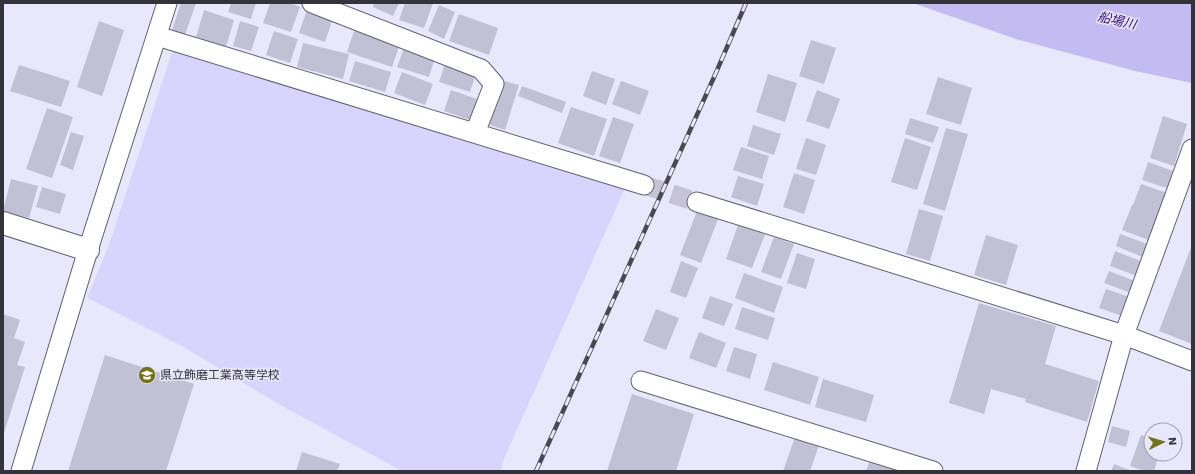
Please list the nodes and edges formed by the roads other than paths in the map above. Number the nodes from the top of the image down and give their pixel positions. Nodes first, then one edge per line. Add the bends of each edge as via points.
1 (167, 3) edge
2 (312, 3) edge
3 (157, 36) junction
4 (475, 134) junction
5 (1192, 150) edge
6 (644, 185) tunnel mouth
7 (697, 202) tunnel mouth
8 (3, 223) edge
9 (88, 250) junction
10 (1124, 335) junction
11 (1192, 361) edge
12 (641, 381) dead end
13 (21, 471) edge
14 (933, 471) edge
15 (1086, 471) edge

1 - 3 street
2 - 4 street via 481,69 494,84
3 - 4 street
3 - 9 street
4 - 6 street
5 - 10 street
7 - 10 street
8 - 9 street
9 - 13 street
10 - 11 street
10 - 15 street
12 - 14 street

